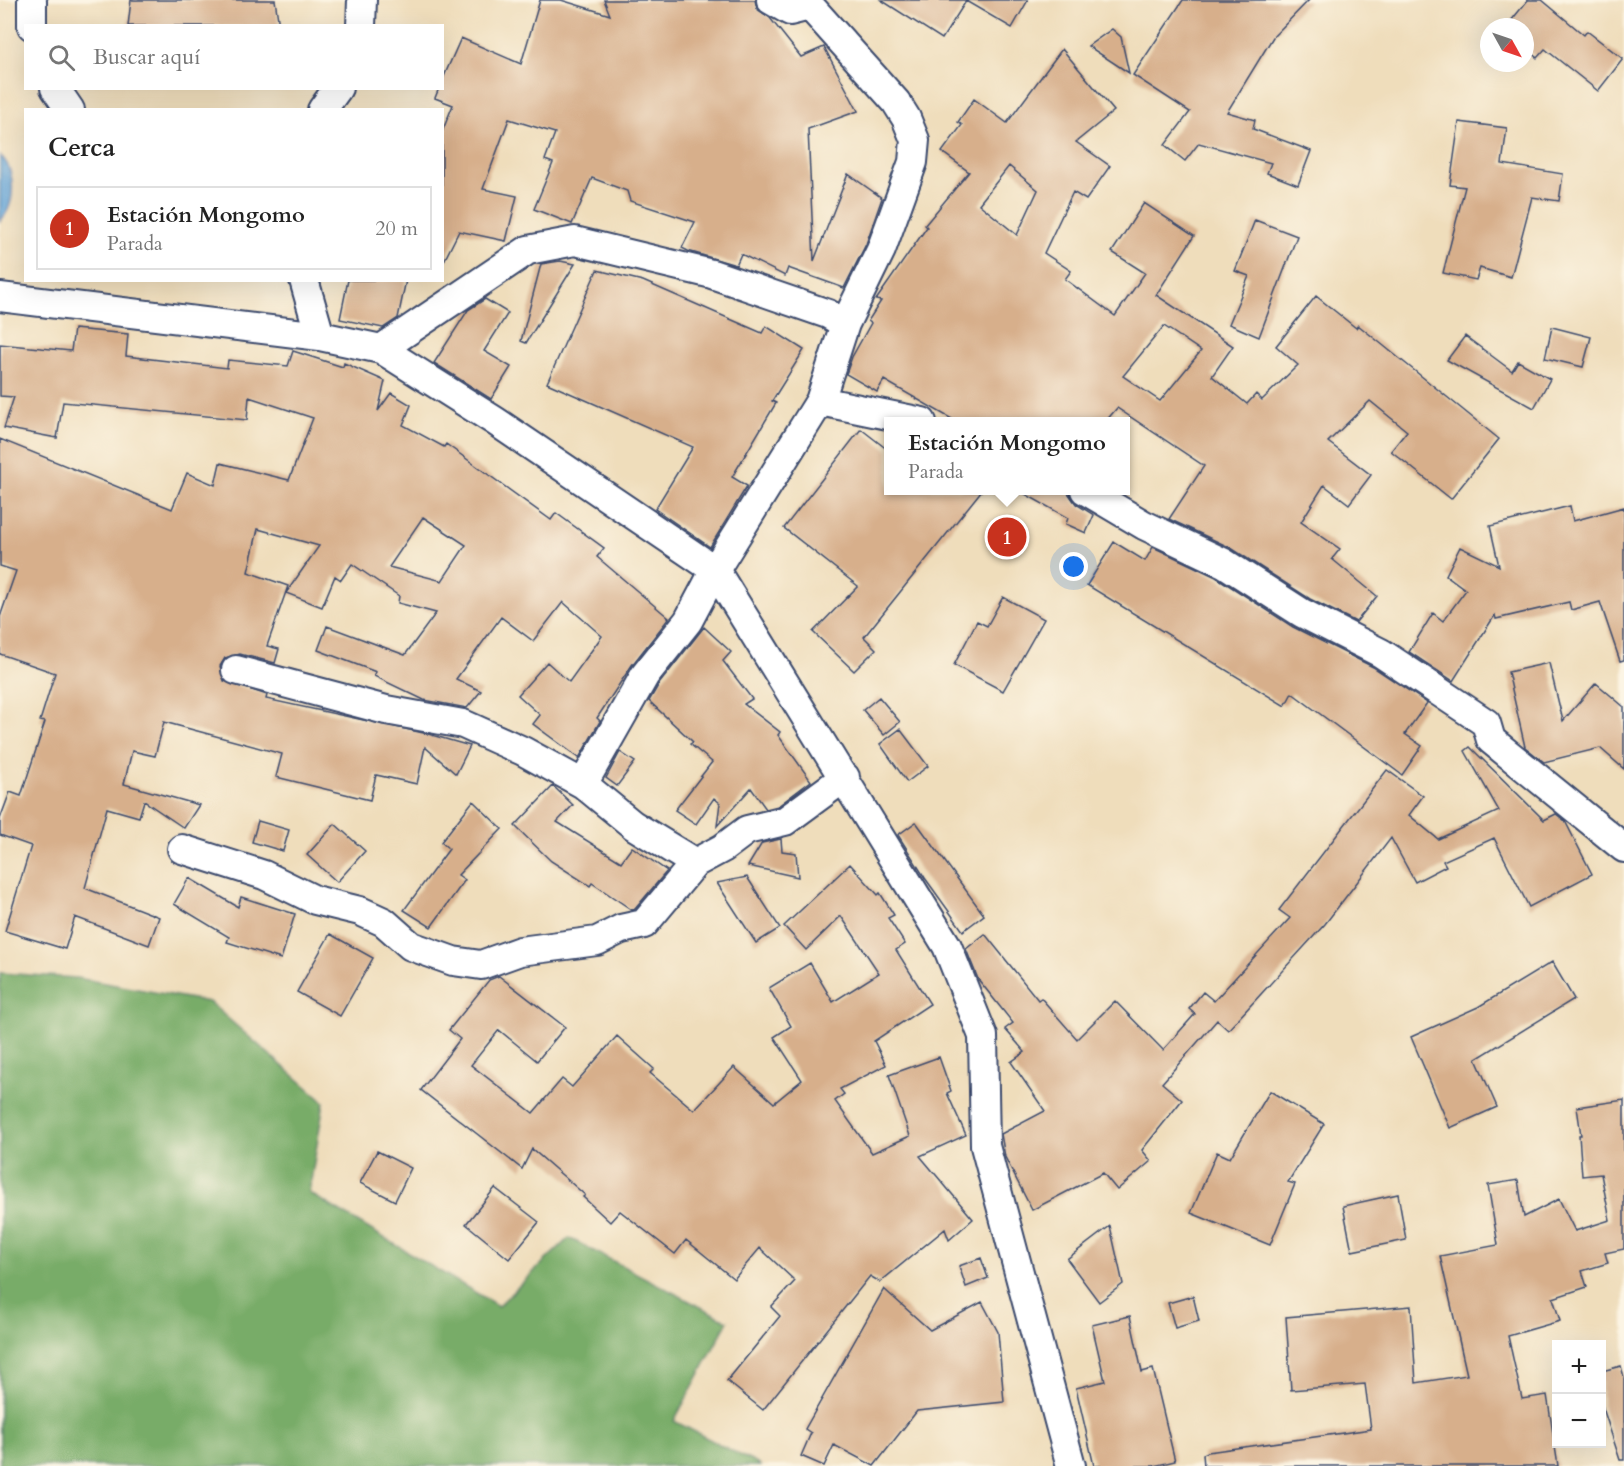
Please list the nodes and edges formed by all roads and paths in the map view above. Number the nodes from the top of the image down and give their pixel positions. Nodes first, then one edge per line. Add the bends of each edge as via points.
1 (32, 0) edge
2 (362, 0) edge
3 (771, 0) edge
4 (32, 24) edge
5 (361, 24) edge
6 (57, 90) edge
7 (337, 90) edge
8 (69, 108) edge
9 (323, 108) edge
10 (305, 282) edge
11 (0, 297) edge
12 (845, 324) junction
13 (320, 336) junction
14 (381, 349) junction
15 (820, 401) junction
16 (898, 417) edge
17 (1093, 495) edge
18 (715, 570) junction
19 (236, 670) dead end
20 (844, 777) junction
21 (583, 784) junction
22 (1624, 848) edge
23 (182, 849) dead end
24 (695, 862) junction
25 (1071, 1466) edge

1 - 4 street
2 - 5 street
3 - 12 street via 790,11 810,6 896,102 915,140 913,162 880,250
6 - 8 street
7 - 9 street
10 - 13 street
11 - 13 street
12 - 14 street via 828,314 712,274 575,241 528,250
12 - 15 street
13 - 14 street
14 - 18 street
15 - 16 street
15 - 18 street
17 - 22 street via 1144,525 1224,563 1302,613 1381,652 1415,674 1486,723 1491,740
18 - 20 street
18 - 21 street via 688,621 645,675
19 - 21 street via 386,710 463,724
20 - 24 street via 785,821 747,830
20 - 25 street via 947,946 983,1036 985,1146
21 - 24 street via 633,825
23 - 24 street via 264,875 315,900 360,911 384,922 411,946 453,961 481,965 519,951 597,941 621,929 644,924

